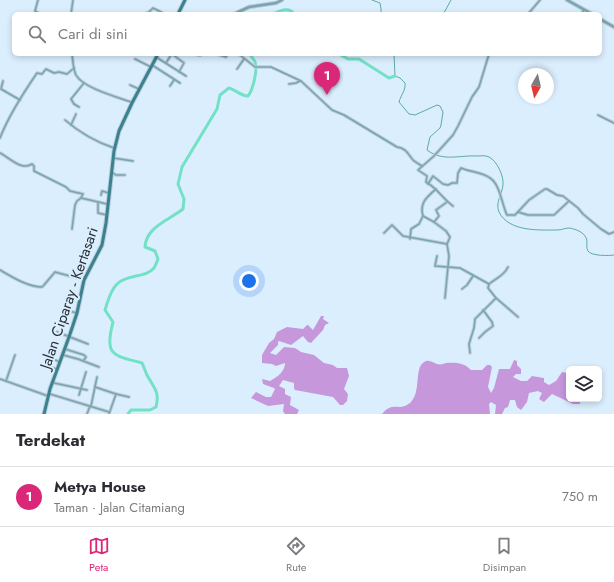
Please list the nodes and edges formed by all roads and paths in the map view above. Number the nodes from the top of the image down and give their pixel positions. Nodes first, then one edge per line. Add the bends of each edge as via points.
1 (38, 0) edge
2 (73, 0) edge
3 (185, 0) edge
4 (282, 0) edge
5 (540, 0) edge
6 (567, 0) edge
7 (275, 1) edge
8 (584, 10) joint
9 (37, 12) edge
10 (71, 12) edge
11 (149, 12) edge
12 (161, 12) edge
13 (179, 12) edge
14 (238, 12) edge
15 (530, 12) edge
16 (588, 12) edge
17 (602, 20) edge
18 (614, 27) edge
19 (72, 56) edge
20 (157, 56) edge
21 (171, 56) edge
22 (175, 56) edge
23 (239, 56) edge
24 (488, 56) edge
25 (135, 59) dead end
26 (244, 59) junction
27 (166, 63) junction
28 (151, 66) junction
29 (74, 68) junction
30 (237, 69) dead end
31 (179, 72) junction
32 (186, 76) dead end
33 (174, 80) junction
34 (3, 81) dead end
35 (300, 81) junction
36 (84, 83) junction
37 (180, 83) dead end
38 (289, 84) dead end
39 (130, 85) dead end
40 (170, 86) dead end
41 (139, 89) junction
42 (20, 100) junction
43 (132, 103) junction
44 (79, 107) dead end
45 (76, 114) dead end
46 (598, 115) dead end
47 (65, 120) dead end
48 (614, 123) edge
49 (70, 125) junction
50 (0, 138) edge
51 (114, 148) junction
52 (0, 153) edge
53 (113, 158) junction
54 (133, 161) dead end
55 (422, 166) junction
56 (111, 172) junction
57 (125, 175) dead end
58 (428, 184) junction
59 (436, 189) junction
60 (109, 193) junction
61 (101, 196) dead end
62 (82, 198) junction
63 (569, 201) junction
64 (98, 202) junction
65 (447, 202) junction
66 (108, 204) junction
67 (453, 206) dead end
68 (518, 212) junction
69 (107, 215) junction
70 (423, 216) junction
71 (434, 222) junction
72 (72, 229) dead end
73 (614, 232) edge
74 (384, 233) dead end
75 (410, 238) junction
76 (447, 244) junction
77 (437, 256) dead end
78 (508, 267) dead end
79 (447, 268) junction
80 (0, 270) edge
81 (6, 270) dead end
82 (5, 273) junction
83 (473, 276) junction
84 (84, 280) junction
85 (489, 284) junction
86 (462, 289) dead end
87 (445, 298) dead end
88 (496, 298) junction
89 (65, 310) dead end
90 (483, 310) junction
91 (76, 313) junction
92 (518, 317) dead end
93 (57, 332) dead end
94 (69, 337) junction
95 (479, 338) dead end
96 (88, 344) dead end
97 (65, 349) junction
98 (470, 353) dead end
99 (15, 355) dead end
100 (63, 355) junction
101 (53, 359) dead end
102 (84, 361) junction
103 (60, 362) junction
104 (46, 365) dead end
105 (99, 367) dead end
106 (57, 370) junction
107 (86, 372) dead end
108 (97, 377) dead end
109 (0, 379) edge
110 (6, 381) junction
111 (52, 382) junction
112 (95, 387) junction
113 (81, 388) junction
114 (87, 390) dead end
115 (79, 394) dead end
116 (116, 394) junction
117 (48, 395) junction
118 (129, 397) dead end
119 (90, 406) junction
120 (109, 413) edge
121 (44, 414) edge
122 (87, 414) edge

1 - 9 street
2 - 10 street
3 - 13 main road
4 - 7 street
5 - 15 street
6 - 8 street
7 - 14 street
8 - 16 street
11 - 12 street via 153,8
17 - 18 street
19 - 29 street
20 - 27 street
20 - 28 main road, Jalan Ciparay - Kertasari
21 - 27 street
22 - 31 street via 184,63
23 - 26 street
24 - 55 street via 479,87 453,135
25 - 28 street
26 - 30 street
26 - 35 street via 255,68 272,67
27 - 31 street
28 - 33 street
28 - 41 main road, Jalan Ciparay - Kertasari
29 - 36 street via 77,77
29 - 42 street via 67,74 54,74 46,69 42,74 38,73
31 - 32 street
33 - 37 street
33 - 40 street
34 - 42 street via 1,89
35 - 38 street
35 - 55 street via 332,109 402,148
36 - 43 street
36 - 44 street via 71,99
39 - 41 street
41 - 43 main road, Jalan Ciparay - Kertasari
42 - 50 street
43 - 51 main road, Jalan Ciparay - Kertasari via 121,124
45 - 49 street
46 - 48 street
47 - 49 street
49 - 51 street via 100,143
51 - 53 main road, Jalan Ciparay - Kertasari
52 - 62 street via 20,166 32,164 34,171 70,191 83,194
53 - 54 street
53 - 56 main road, Jalan Ciparay - Kertasari
55 - 58 street via 418,170 427,176 425,181
56 - 57 street
56 - 60 main road, Jalan Ciparay - Kertasari
58 - 59 street
58 - 68 street via 433,176 443,184 456,183 461,168 492,179 507,215 514,216
59 - 65 street
59 - 70 street via 423,202
60 - 61 street via 102,191
60 - 66 main road, Jalan Ciparay - Kertasari
62 - 64 street
62 - 72 street via 75,205
63 - 68 street via 554,215
63 - 68 street via 545,189 529,200
63 - 73 street via 600,229 608,234
64 - 66 street
64 - 69 street via 98,213
65 - 67 street
65 - 71 street via 436,210 439,216
66 - 69 main road, Jalan Ciparay - Kertasari
69 - 84 main road, Jalan Ciparay - Kertasari via 102,245
70 - 71 street
70 - 75 street via 419,224 410,229
71 - 76 street via 450,237
74 - 75 street via 393,225 402,235
75 - 76 street
76 - 79 street
77 - 79 street via 435,266
78 - 85 street via 501,276
79 - 83 street via 460,268
79 - 87 street
80 - 82 street
81 - 82 street
82 - 84 street via 38,287 42,287 54,272
83 - 85 street
83 - 86 street
84 - 91 main road, Jalan Ciparay - Kertasari
85 - 88 street via 488,288
88 - 90 street
88 - 92 street
89 - 91 street
90 - 95 street via 493,326
90 - 98 street via 475,319 469,344
91 - 94 main road, Jalan Ciparay - Kertasari
93 - 94 street
94 - 96 street
94 - 97 main road, Jalan Ciparay - Kertasari
97 - 100 main road, Jalan Ciparay - Kertasari
97 - 102 street via 84,355
99 - 110 street
100 - 102 street
100 - 103 main road, Jalan Ciparay - Kertasari
101 - 103 street
102 - 105 street
103 - 106 main road, Jalan Ciparay - Kertasari
104 - 106 street
106 - 111 main road, Jalan Ciparay - Kertasari
107 - 113 street
108 - 112 street
109 - 110 street
110 - 117 street
111 - 113 street
111 - 117 main road, Jalan Ciparay - Kertasari
112 - 116 street
112 - 119 street
113 - 114 street
113 - 115 street
116 - 118 street
116 - 120 street
117 - 119 street
117 - 121 main road, Jalan Ciparay - Kertasari
119 - 120 street
119 - 122 street

